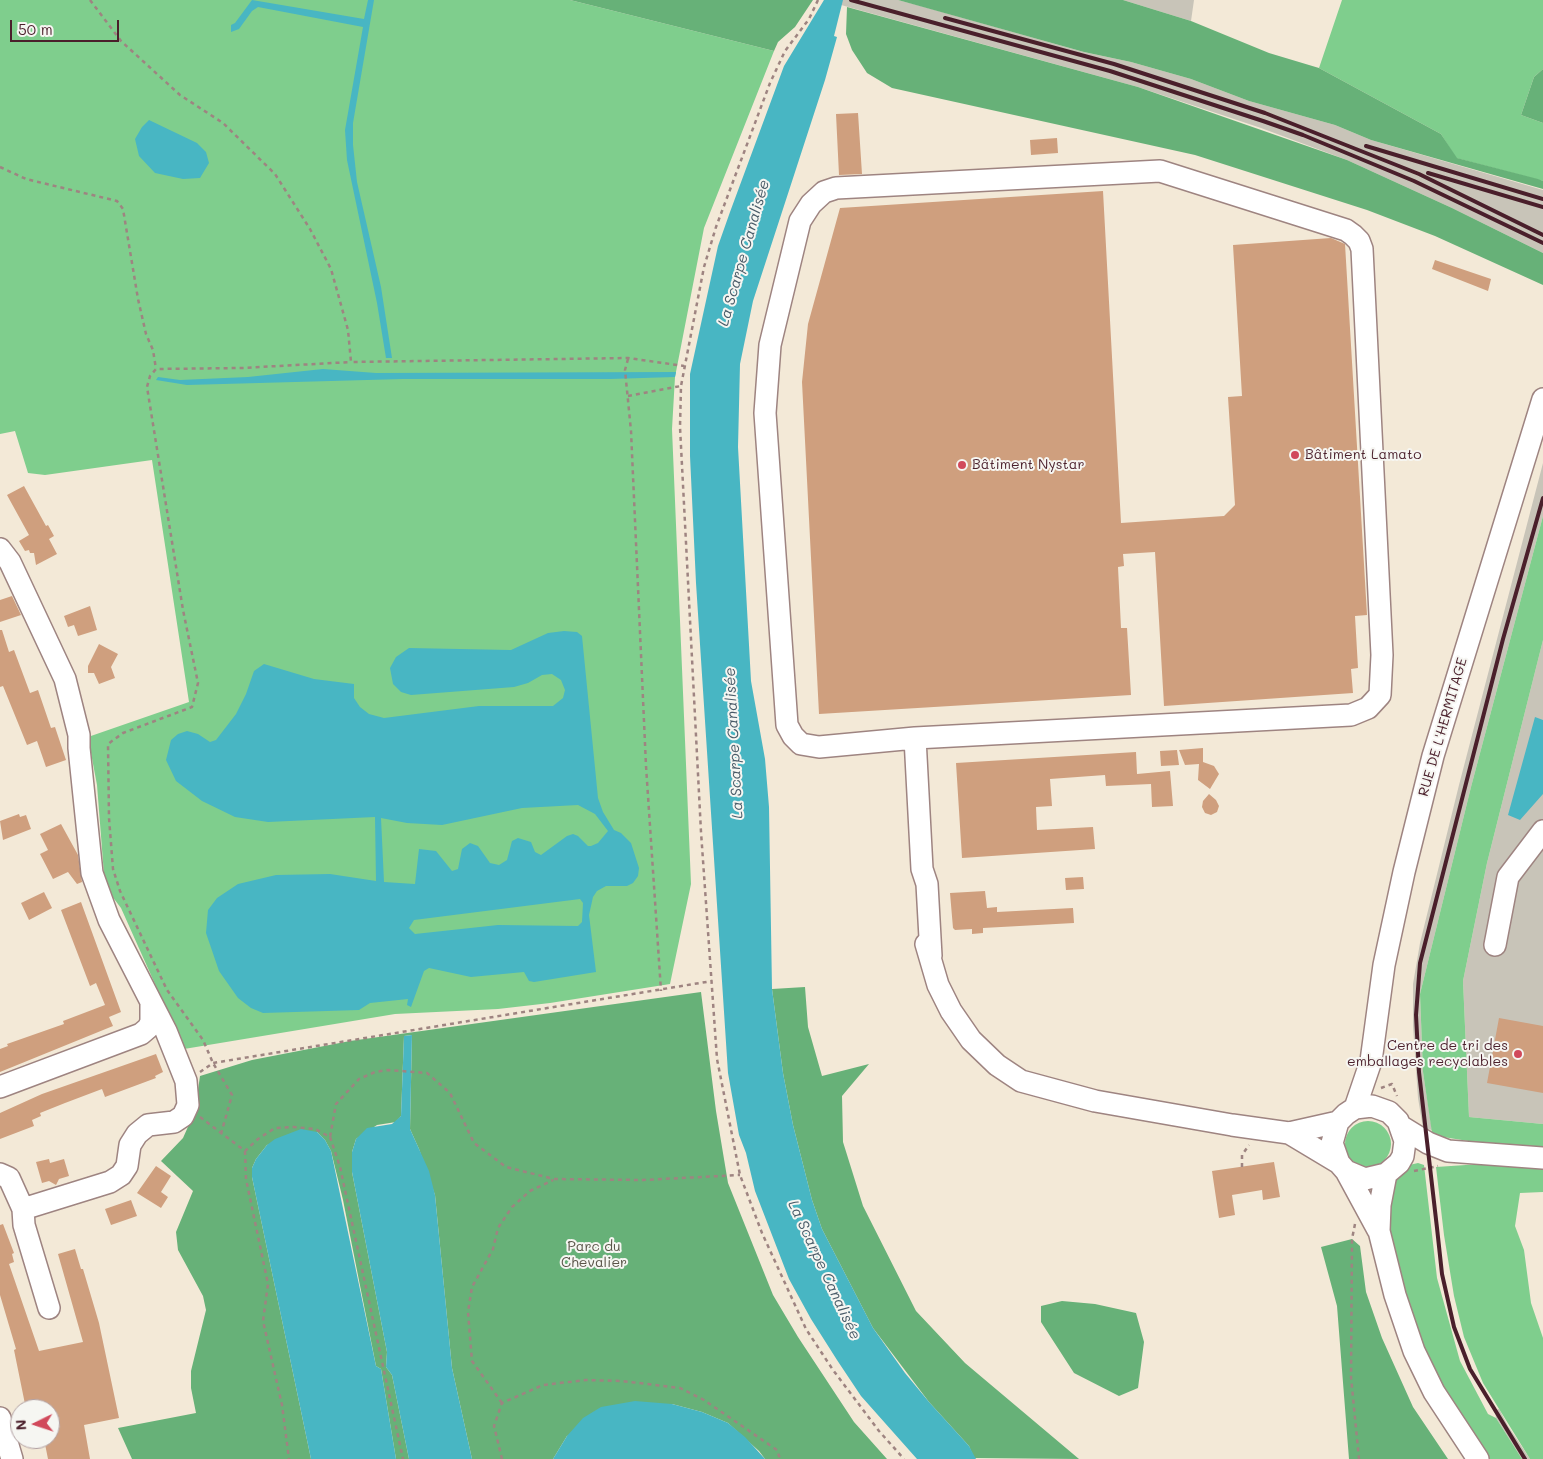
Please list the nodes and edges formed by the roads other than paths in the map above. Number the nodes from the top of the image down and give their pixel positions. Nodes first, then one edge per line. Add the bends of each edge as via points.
1 (1543, 399) edge
2 (0, 549) edge
3 (915, 738) junction
4 (1543, 831) edge
5 (1495, 946) dead end
6 (151, 1005) junction
7 (1371, 1061) junction
8 (0, 1087) edge
9 (1355, 1108) junction
10 (1395, 1119) junction
11 (1338, 1122) junction
12 (1289, 1133) junction
13 (1448, 1151) junction
14 (1543, 1158) edge
15 (1342, 1167) junction
16 (1392, 1169) junction
17 (0, 1174) edge
18 (23, 1209) junction
19 (1378, 1231) junction
20 (49, 1308) dead end
21 (0, 1418) edge
22 (12, 1459) edge
23 (1478, 1459) edge

1 - 7 street, RUE DE L'HERMITAGE via 1433,756 1386,955
2 - 6 street via 10,562 65,679 79,735 92,873 109,920
3 - 3 street via 1351,715 1368,708 1380,695 1382,655 1362,249 1353,235 1346,230 1160,171 836,188 824,192 812,204 800,221 770,345 765,413 787,725 801,744 819,747
3 - 12 street via 922,868 927,884 931,956 938,984 971,1040 996,1065 1021,1081 1096,1101
4 - 5 street via 1508,877
6 - 8 street via 151,1022 141,1034
6 - 18 street via 166,1031 186,1081 188,1105 183,1116 174,1122 148,1125 137,1134 130,1145 127,1166 110,1182
7 - 9 street, RUE DE L'HERMITAGE
7 - 10 street, RUE DE L'HERMITAGE via 1374,1080
9 - 10 street via 1372,1106
9 - 11 street
10 - 13 street via 1428,1143
10 - 16 street via 1404,1149
11 - 12 street
11 - 15 street via 1332,1142
12 - 15 street
13 - 14 street
13 - 16 street
15 - 16 street via 1366,1179
15 - 19 street
16 - 19 street via 1380,1204
17 - 18 street via 9,1178
18 - 20 street via 24,1225
19 - 23 street via 1414,1351 1434,1392
21 - 22 street

